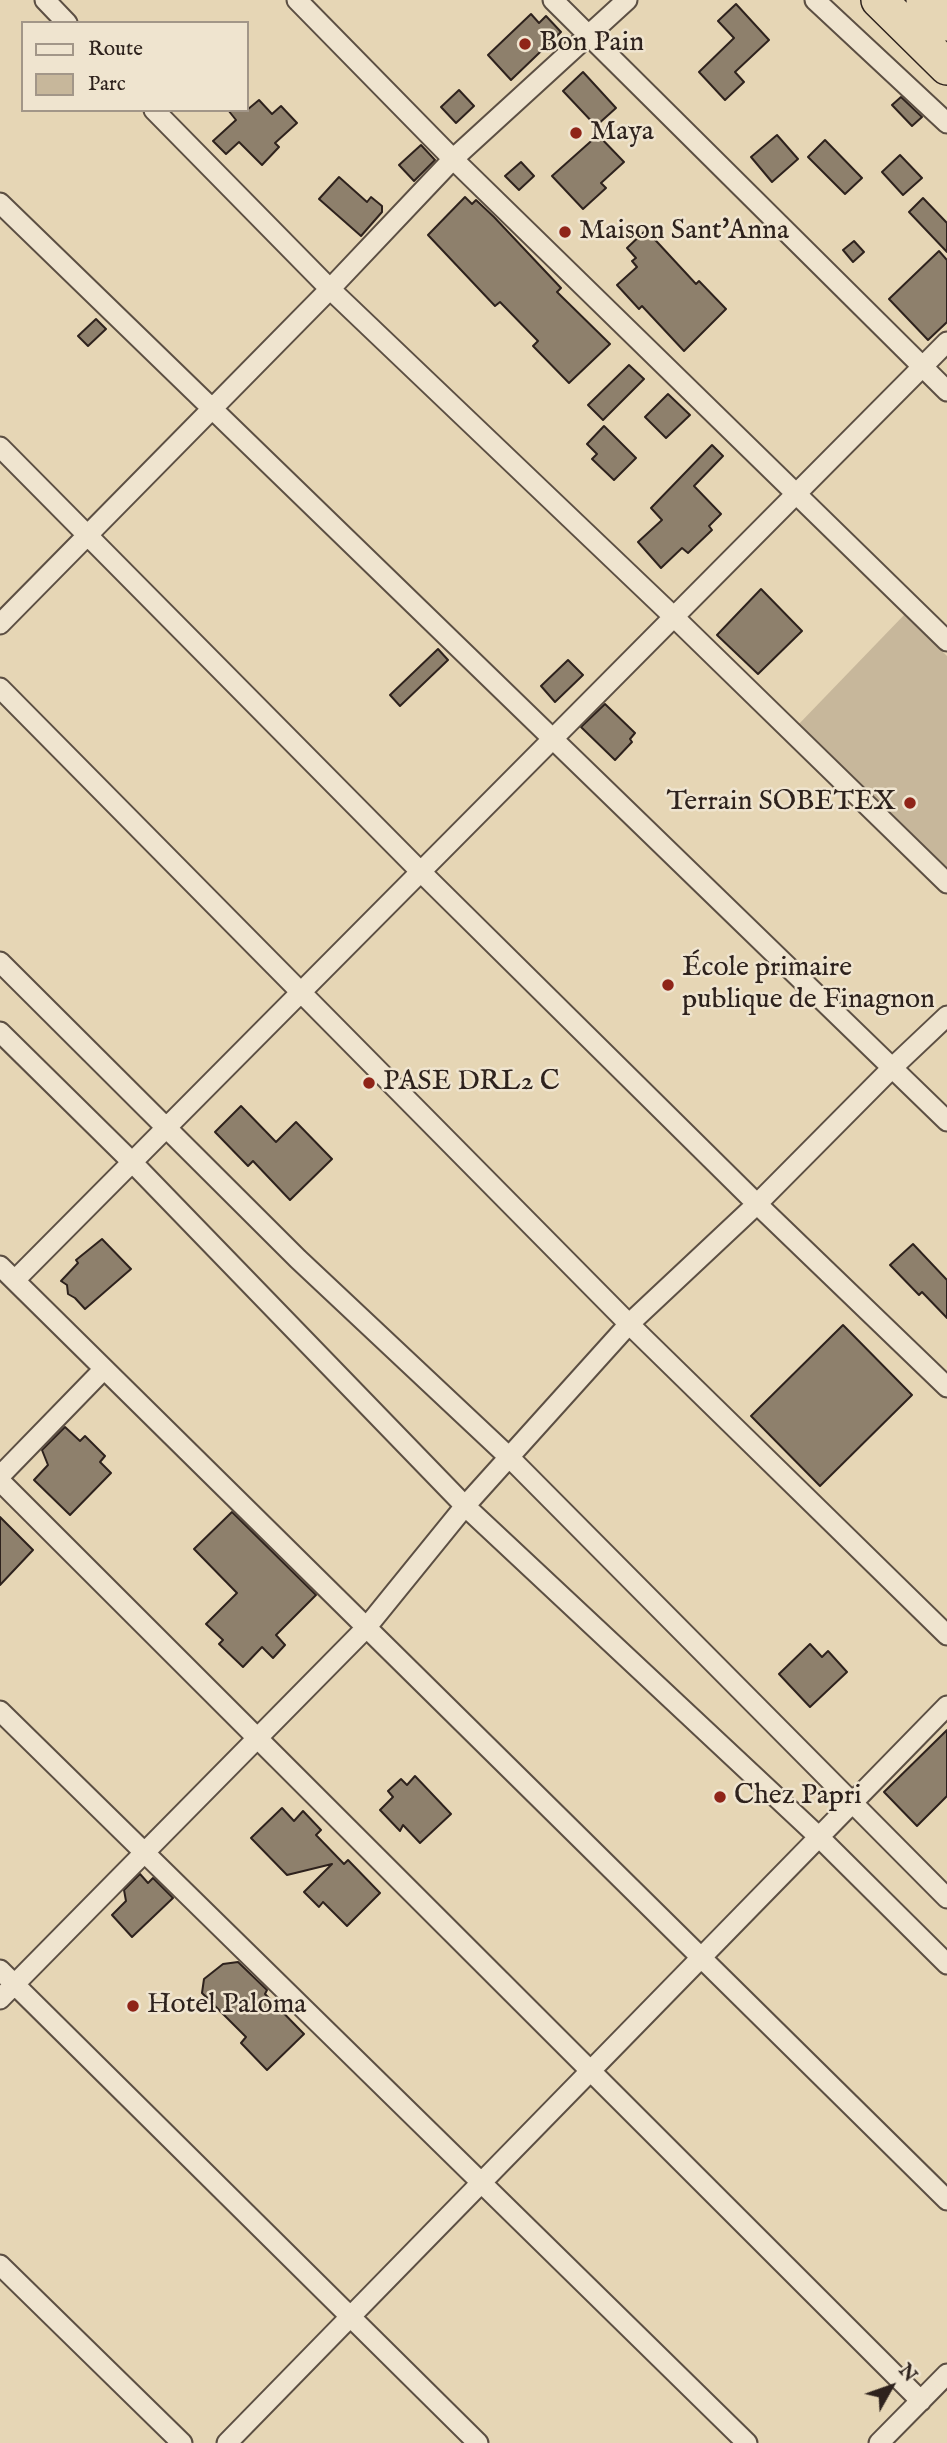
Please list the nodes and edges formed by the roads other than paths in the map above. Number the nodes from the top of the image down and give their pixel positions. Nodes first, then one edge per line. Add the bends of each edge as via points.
1 (45, 0) edge
2 (297, 0) edge
3 (553, 0) edge
4 (627, 0) edge
5 (814, 0) edge
6 (879, 0) edge
7 (923, 0) edge
8 (65, 21) edge
9 (947, 23) edge
10 (587, 36) junction
11 (947, 66) edge
12 (156, 112) edge
13 (947, 123) edge
14 (453, 159) junction
15 (0, 203) edge
16 (330, 289) junction
17 (947, 342) edge
18 (922, 367) junction
19 (947, 391) edge
20 (211, 408) junction
21 (0, 447) edge
22 (797, 494) junction
23 (89, 535) junction
24 (674, 617) junction
25 (0, 624) edge
26 (947, 641) edge
27 (0, 688) edge
28 (553, 738) junction
29 (421, 872) junction
30 (947, 883) edge
31 (0, 962) edge
32 (302, 992) junction
33 (947, 1016) edge
34 (0, 1032) edge
35 (893, 1067) junction
36 (947, 1121) edge
37 (166, 1128) junction
38 (132, 1162) junction
39 (757, 1204) junction
40 (0, 1266) edge
41 (15, 1280) junction
42 (629, 1324) junction
43 (103, 1370) junction
44 (947, 1387) edge
45 (510, 1458) junction
46 (0, 1478) edge
47 (465, 1506) junction
48 (366, 1628) junction
49 (947, 1635) edge
50 (947, 1706) edge
51 (0, 1710) edge
52 (257, 1738) junction
53 (852, 1804) junction
54 (819, 1838) junction
55 (145, 1852) junction
56 (947, 1898) edge
57 (701, 1958) junction
58 (947, 1964) edge
59 (0, 1970) edge
60 (15, 1984) junction
61 (0, 1999) edge
62 (591, 2071) junction
63 (482, 2183) junction
64 (947, 2200) edge
65 (0, 2265) edge
66 (350, 2317) junction
67 (947, 2374) edge
68 (921, 2401) junction
69 (182, 2443) edge
70 (227, 2443) edge
71 (478, 2443) edge
72 (747, 2443) edge
73 (879, 2443) edge

1 - 8 street
2 - 14 street
3 - 10 street
4 - 10 street
5 - 13 street
6 - 11 highway
7 - 9 highway
10 - 14 street
10 - 18 street
12 - 16 street
14 - 16 street
14 - 22 street
15 - 20 street
16 - 20 street
16 - 24 street
17 - 18 street
18 - 19 street
18 - 22 street
20 - 23 street
20 - 28 street
21 - 23 street
22 - 24 street
22 - 26 street
23 - 25 street
23 - 29 street
24 - 28 street
24 - 30 street
27 - 32 street
28 - 29 street
28 - 35 street
29 - 32 street
29 - 39 street
31 - 37 street
32 - 37 street
32 - 42 street
33 - 35 street
34 - 38 street
35 - 36 street
35 - 39 street
37 - 38 street
37 - 45 street
38 - 41 street
38 - 47 street
39 - 42 street
39 - 44 street
40 - 41 street
41 - 43 street
42 - 45 street
42 - 49 street
43 - 46 street
43 - 48 street
45 - 47 street
45 - 53 street
46 - 52 street
47 - 48 street
47 - 54 street
48 - 52 street
48 - 57 street
50 - 53 street
51 - 55 street
52 - 55 street
52 - 62 street
53 - 54 street
53 - 56 street
54 - 57 street
54 - 58 street
55 - 60 street
55 - 63 street
57 - 62 street
57 - 64 street
59 - 60 street
60 - 61 street
60 - 66 street
62 - 63 street
62 - 68 street
63 - 66 street
63 - 72 street
65 - 69 street
66 - 70 street
66 - 71 street
67 - 68 street
68 - 73 street

